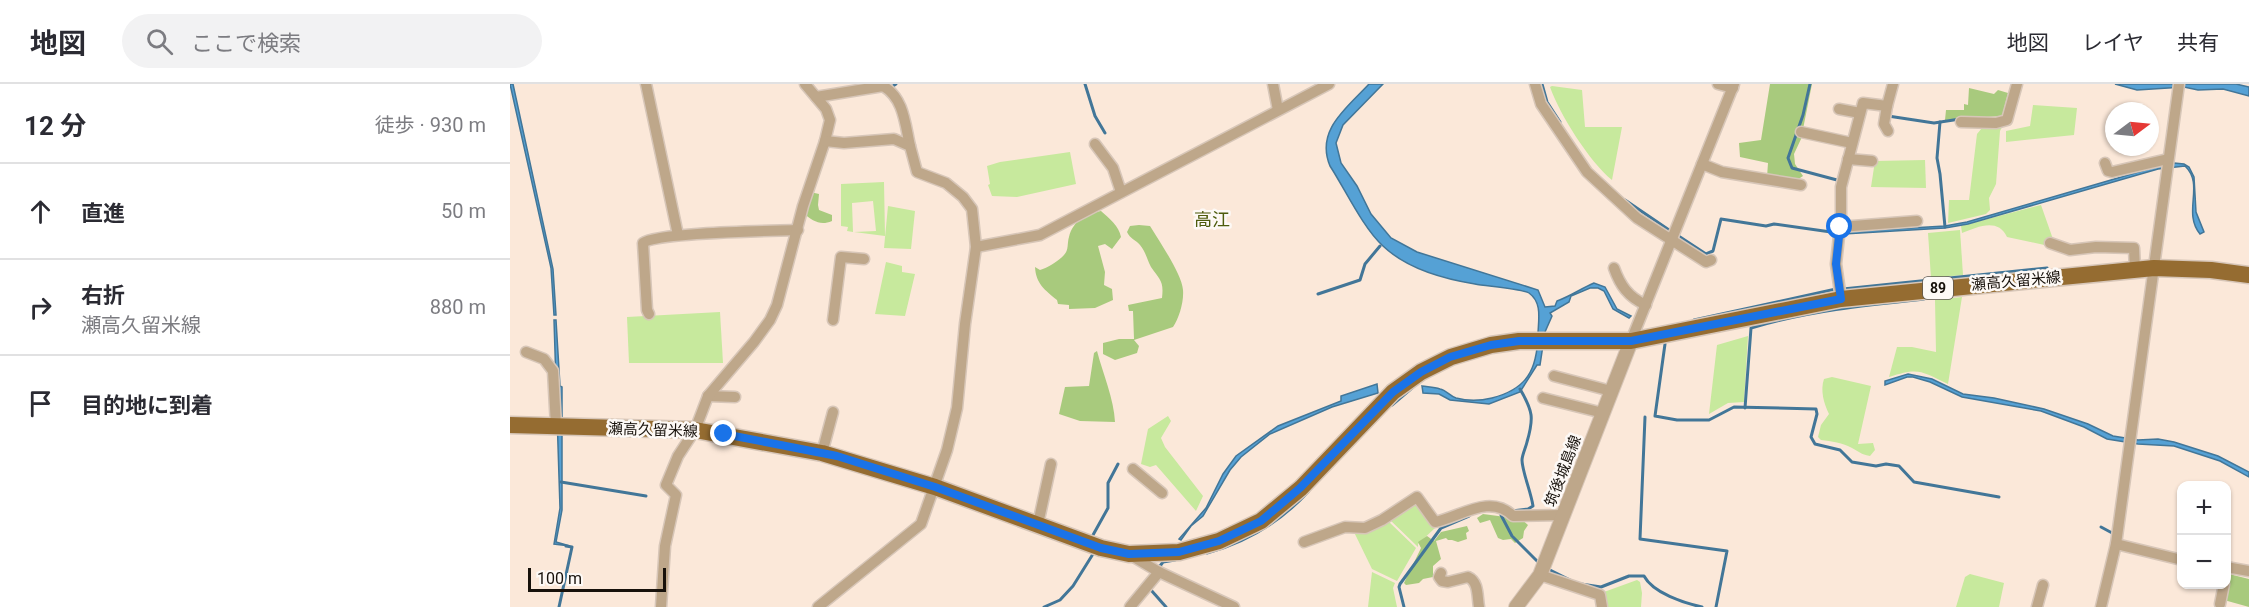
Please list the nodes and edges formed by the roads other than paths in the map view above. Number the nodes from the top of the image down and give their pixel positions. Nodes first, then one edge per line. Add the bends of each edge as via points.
1 (646, 84) edge
2 (805, 84) edge
3 (1273, 84) edge
4 (1329, 84) edge
5 (1535, 84) edge
6 (1718, 84) edge
7 (1893, 84) edge
8 (2017, 84) edge
9 (2179, 84) edge
10 (1733, 86) edge
11 (816, 97) junction
12 (1887, 106) junction
13 (1839, 109) dead end
14 (1278, 110) junction
15 (1860, 113) junction
16 (1961, 122) dead end
17 (1888, 131) dead end
18 (1801, 132) dead end
19 (825, 141) junction
20 (1852, 143) junction
21 (1095, 144) dead end
22 (910, 146) junction
23 (1848, 159) junction
24 (2168, 159) junction
25 (1872, 161) dead end
26 (2105, 163) dead end
27 (1702, 164) junction
28 (1801, 185) dead end
29 (1121, 192) junction
30 (1917, 221) dead end
31 (1840, 227) junction
32 (798, 230) junction
33 (678, 235) junction
34 (1672, 240) junction
35 (2050, 243) dead end
36 (976, 247) junction
37 (864, 259) dead end
38 (1711, 260) dead end
39 (1614, 268) dead end
40 (2154, 268) junction
41 (2135, 270) junction
42 (2249, 275) edge
43 (1841, 299) junction
44 (1646, 305) junction
45 (649, 314) dead end
46 (833, 320) dead end
47 (1631, 341) junction
48 (526, 352) dead end
49 (1554, 376) dead end
50 (1611, 392) junction
51 (708, 396) junction
52 (735, 398) dead end
53 (1543, 398) dead end
54 (833, 412) dead end
55 (1603, 413) junction
56 (510, 425) edge
57 (556, 426) junction
58 (695, 430) junction
59 (822, 453) junction
60 (1051, 464) dead end
61 (1133, 469) dead end
62 (935, 487) junction
63 (1162, 493) dead end
64 (1563, 515) junction
65 (1038, 524) junction
66 (1304, 542) dead end
67 (2115, 544) junction
68 (1129, 554) junction
69 (2177, 559) edge
70 (2231, 570) edge
71 (2249, 571) edge
72 (1159, 572) junction
73 (1441, 573) dead end
74 (1540, 575) junction
75 (2043, 585) dead end
76 (2223, 589) edge
77 (2220, 604) dead end
78 (661, 607) edge
79 (818, 607) edge
80 (1130, 607) edge
81 (1234, 607) edge
82 (1479, 607) edge
83 (1516, 607) edge
84 (1602, 607) edge
85 (2037, 607) edge
86 (2101, 607) edge

1 - 33 street
2 - 11 street
3 - 14 street
4 - 14 street
5 - 34 street via 1541,104 1587,172 1637,218
6 - 10 street
7 - 12 street
8 - 16 street via 2007,120
9 - 24 street
10 - 27 street
11 - 19 street via 830,120
11 - 22 street via 883,87 898,99
12 - 15 street via 1863,103
12 - 17 street via 1884,124
13 - 15 street
14 - 29 street
15 - 20 street
18 - 20 street
19 - 22 street via 894,140
19 - 32 street
20 - 23 street
21 - 29 street via 1113,168
22 - 36 street via 918,172 946,183 972,209
23 - 25 street
23 - 31 street via 1841,187
24 - 26 street via 2112,172
24 - 40 street
27 - 28 street via 1722,172
27 - 34 street
29 - 36 street via 1040,235
30 - 31 street
31 - 43 street via 1836,264
32 - 33 street
32 - 51 street via 770,320
33 - 45 street via 643,243
34 - 38 street via 1706,262
34 - 44 street
35 - 41 street via 2070,250 2134,248
36 - 62 street via 957,408
37 - 46 street via 841,257
39 - 44 street via 1620,285
40 - 41 main road, 瀬高久留米線 / 89
40 - 42 main road, 瀬高久留米線 / 89
40 - 67 street
41 - 43 main road, 瀬高久留米線 / 89
43 - 47 main road, 瀬高久留米線 / 89
44 - 47 street
47 - 50 street, 筑後城島線
47 - 68 main road, 瀬高久留米線 / 89 via 1527,341 1491,345 1450,357 1393,392 1300,488 1261,521 1219,541 1179,552
48 - 57 street via 544,359 553,371
49 - 50 street
50 - 55 street, 筑後城島線
51 - 52 street
51 - 58 street
53 - 55 street
54 - 59 street
55 - 64 street, 筑後城島線
56 - 57 main road, 瀬高久留米線 / 89
57 - 58 main road, 瀬高久留米線 / 89
58 - 59 main road, 瀬高久留米線 / 89
58 - 78 street via 666,485 676,495 665,546
59 - 62 main road, 瀬高久留米線 / 89
60 - 65 street
61 - 63 street
62 - 65 main road, 瀬高久留米線 / 89
62 - 79 street via 921,524
64 - 66 street via 1513,516 1508,511 1484,506 1435,522 1417,497 1365,528 1345,526
64 - 74 street, 筑後城島線
65 - 68 main road, 瀬高久留米線 / 89 via 1101,548
67 - 69 street
67 - 86 street
68 - 72 street
70 - 71 street
72 - 80 street
72 - 81 street
73 - 82 street via 1442,581 1473,579
74 - 83 street, 筑後城島線
74 - 84 street via 1600,595
75 - 85 street
76 - 77 street

